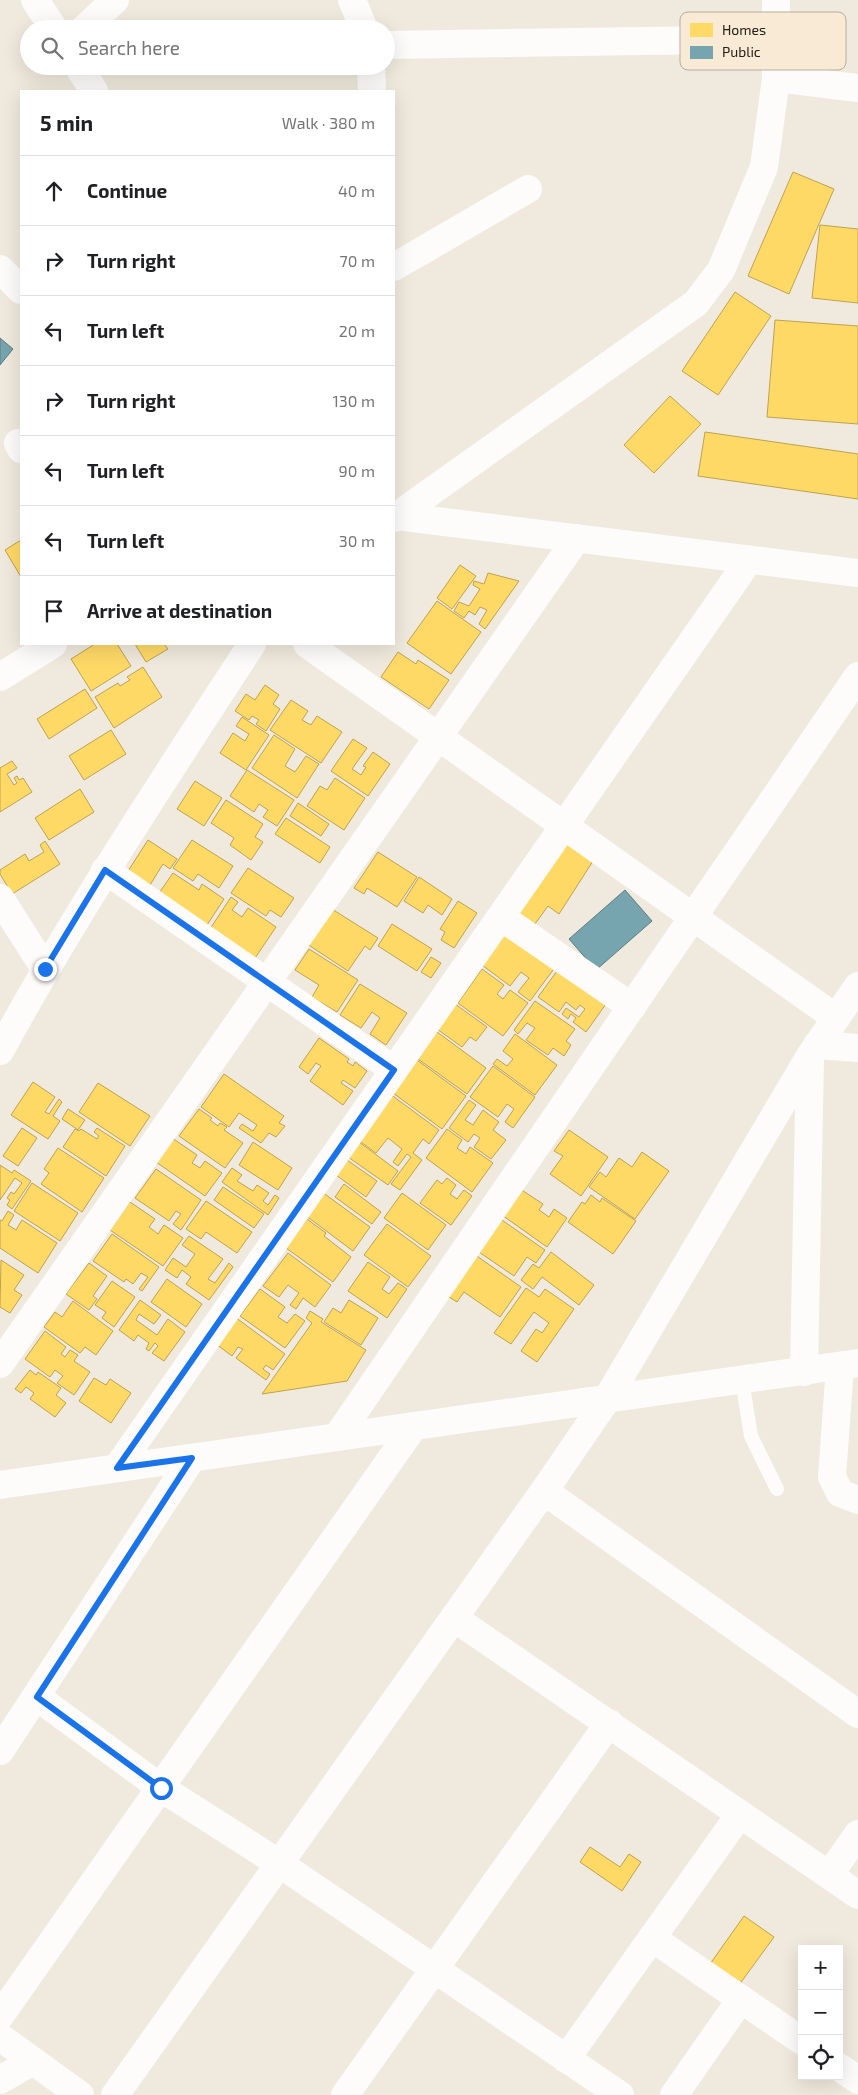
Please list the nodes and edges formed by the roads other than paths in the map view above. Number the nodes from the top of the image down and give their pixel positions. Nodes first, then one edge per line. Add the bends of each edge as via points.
1 (35, 0) edge
2 (115, 0) edge
3 (352, 0) edge
4 (48, 20) edge
5 (94, 20) edge
6 (360, 20) edge
7 (680, 40) edge
8 (395, 45) edge
9 (776, 70) edge
10 (84, 75) edge
11 (371, 75) edge
12 (776, 78) junction
13 (858, 88) edge
14 (93, 90) edge
15 (372, 90) edge
16 (528, 189) dead end
17 (395, 266) edge
18 (0, 269) edge
19 (20, 289) edge
20 (395, 517) edge
21 (577, 538) junction
22 (749, 560) junction
23 (858, 574) edge
24 (51, 645) edge
25 (251, 645) edge
26 (308, 645) edge
27 (858, 676) edge
28 (0, 678) edge
29 (438, 737) junction
30 (564, 826) junction
31 (105, 870) junction
32 (0, 898) edge
33 (501, 917) junction
34 (694, 918) junction
35 (45, 969) junction
36 (267, 982) junction
37 (858, 986) edge
38 (632, 1008) junction
39 (836, 1018) junction
40 (858, 1048) edge
41 (814, 1050) junction
42 (0, 1051) edge
43 (394, 1070) junction
44 (0, 1364) edge
45 (849, 1364) edge
46 (804, 1372) junction
47 (742, 1380) junction
48 (607, 1399) junction
49 (414, 1426) junction
50 (337, 1438) junction
51 (192, 1458) junction
52 (117, 1468) junction
53 (0, 1485) edge
54 (777, 1489) dead end
55 (544, 1491) junction
56 (858, 1500) edge
57 (454, 1618) junction
58 (37, 1697) junction
59 (858, 1714) edge
60 (608, 1723) junction
61 (0, 1751) edge
62 (161, 1788) junction
63 (740, 1814) junction
64 (858, 1834) edge
65 (280, 1864) junction
66 (829, 1875) junction
67 (858, 1895) edge
68 (652, 1938) junction
69 (434, 1969) junction
70 (741, 1999) junction
71 (0, 2016) edge
72 (0, 2037) edge
73 (798, 2038) edge
74 (566, 2059) junction
75 (33, 2061) junction
76 (843, 2070) edge
77 (0, 2080) edge
78 (858, 2080) edge
79 (347, 2094) edge
80 (80, 2095) edge
81 (115, 2095) edge
82 (620, 2095) edge
83 (674, 2095) edge

1 - 4 street
2 - 5 street
3 - 6 street
7 - 8 street
9 - 12 street
10 - 14 street
11 - 15 street
12 - 13 street
12 - 20 street via 764,167 721,270 696,303
16 - 17 street
18 - 19 street
20 - 21 street
21 - 22 street
21 - 29 street
22 - 23 street
22 - 30 street
24 - 28 street
25 - 31 street
26 - 29 street
27 - 34 street
29 - 30 street
29 - 36 street
30 - 33 street
30 - 34 street
31 - 35 street
31 - 36 street
32 - 35 street
33 - 38 street
33 - 43 street
34 - 38 street
34 - 39 street
35 - 42 street
36 - 43 street
36 - 44 street
37 - 39 street
38 - 50 street
39 - 41 street
40 - 41 street
41 - 46 street
41 - 48 street
43 - 52 street
45 - 46 street
45 - 56 street via 832,1477 840,1493
46 - 47 street
47 - 48 street
47 - 54 lane via 751,1436
48 - 49 street
48 - 55 street
49 - 50 street
49 - 62 street
50 - 51 street
51 - 52 street
51 - 58 street
52 - 53 street
55 - 57 street
55 - 59 street
57 - 60 street
57 - 65 street
58 - 61 street
58 - 62 street
60 - 63 street
60 - 69 street
62 - 65 street
62 - 71 street
63 - 66 street
63 - 68 street
64 - 66 street
65 - 69 street
65 - 81 street
66 - 67 street
68 - 70 street
68 - 74 street
69 - 74 street
69 - 79 street
70 - 73 street
70 - 83 street
72 - 75 street
74 - 82 street
75 - 77 street
75 - 80 street
76 - 78 street

